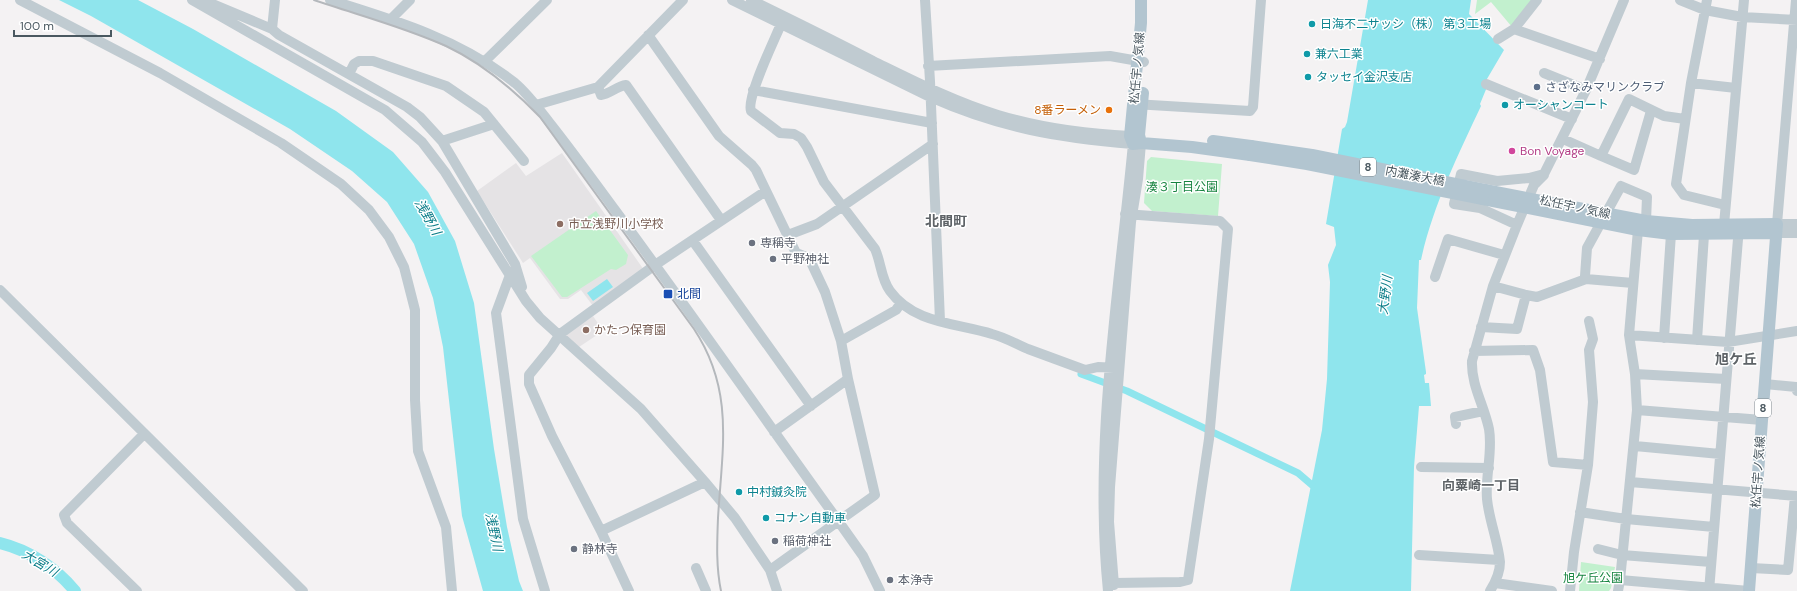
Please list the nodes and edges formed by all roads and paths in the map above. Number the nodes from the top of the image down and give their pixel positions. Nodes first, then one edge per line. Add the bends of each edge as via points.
1 (20, 0) edge
2 (192, 0) edge
3 (203, 0) edge
4 (219, 0) edge
5 (275, 0) edge
6 (330, 0) edge
7 (410, 0) edge
8 (547, 0) edge
9 (683, 0) edge
10 (732, 0) edge
11 (751, 0) edge
12 (925, 0) edge
13 (1141, 0) edge
14 (1148, 0) edge
15 (1261, 0) edge
16 (1537, 0) edge
17 (1624, 0) edge
18 (1680, 0) edge
19 (1744, 0) edge
20 (1796, 0) edge
21 (1706, 5) edge
22 (1742, 17) junction
23 (391, 19) junction
24 (1796, 20) edge
25 (781, 24) junction
26 (272, 28) junction
27 (1514, 29) junction
28 (648, 35) junction
29 (1498, 39) dead end
30 (1600, 59) junction
31 (485, 61) junction
32 (1140, 61) junction
33 (928, 66) junction
34 (1544, 73) dead end
35 (349, 74) junction
36 (1691, 83) junction
37 (1486, 84) dead end
38 (598, 87) junction
39 (1736, 88) junction
40 (753, 90) junction
41 (1586, 90) junction
42 (930, 93) junction
43 (1138, 104) junction
44 (536, 105) junction
45 (1651, 111) junction
46 (1572, 119) junction
47 (1685, 119) junction
48 (932, 123) junction
49 (494, 124) junction
50 (1563, 139) junction
51 (442, 140) junction
52 (1136, 140) junction
53 (933, 144) junction
54 (1601, 156) junction
55 (524, 161) dead end
56 (1532, 181) junction
57 (766, 191) junction
58 (1484, 194) joint
59 (1527, 202) junction
60 (1725, 205) junction
61 (842, 208) junction
62 (1128, 215) junction
63 (1603, 218) junction
64 (721, 220) junction
65 (1797, 224) edge
66 (1642, 225) junction
67 (1724, 225) junction
68 (1517, 226) junction
69 (1738, 229) junction
70 (1776, 229) junction
71 (1797, 233) edge
72 (1671, 234) junction
73 (788, 235) junction
74 (1704, 235) junction
75 (693, 241) junction
76 (1504, 255) junction
77 (655, 265) junction
78 (510, 275) junction
79 (1435, 276) dead end
80 (1586, 279) junction
81 (1633, 283) junction
82 (1493, 286) junction
83 (0, 290) edge
84 (1526, 294) junction
85 (526, 301) junction
86 (901, 303) junction
87 (940, 321) junction
88 (1589, 321) dead end
89 (1481, 327) junction
90 (1797, 331) edge
91 (560, 334) junction
92 (1629, 335) junction
93 (1769, 335) junction
94 (1664, 338) junction
95 (1697, 340) junction
96 (841, 341) junction
97 (1728, 342) junction
98 (1474, 351) junction
99 (1114, 373) junction
100 (1635, 374) junction
101 (848, 379) junction
102 (1726, 379) junction
103 (1765, 384) junction
104 (1797, 391) edge
105 (810, 406) junction
106 (1637, 410) junction
107 (1483, 411) junction
108 (1724, 417) junction
109 (1762, 420) junction
110 (1456, 424) dead end
111 (774, 432) junction
112 (144, 434) junction
113 (1635, 446) junction
114 (1720, 454) junction
115 (1588, 465) junction
116 (1421, 467) dead end
117 (1489, 468) junction
118 (705, 482) junction
119 (1630, 482) junction
120 (1717, 490) junction
121 (1757, 493) junction
122 (1796, 496) edge
123 (1580, 512) junction
124 (1626, 519) junction
125 (839, 522) junction
126 (1714, 527) junction
127 (601, 531) junction
128 (1598, 549) dead end
129 (1419, 555) dead end
130 (1622, 555) junction
131 (1499, 560) junction
132 (1711, 562) junction
133 (696, 568) dead end
134 (1751, 568) junction
135 (770, 570) junction
136 (1620, 580) junction
137 (1493, 587) edge
138 (774, 588) edge
139 (1112, 588) edge
140 (1709, 589) edge
141 (137, 591) edge
142 (303, 591) edge
143 (452, 591) edge
144 (546, 591) edge
145 (628, 591) edge
146 (706, 591) edge
147 (880, 591) edge
148 (1552, 591) edge
149 (1570, 591) edge
150 (1618, 591) edge
151 (1749, 591) edge

1 - 143 street via 160,73 281,143 341,184 369,210 389,237 404,267 414,310 418,451 446,527
2 - 78 street via 385,110 422,142 445,172
3 - 26 street
4 - 26 street
5 - 26 street
6 - 23 street
7 - 23 street
8 - 31 street
9 - 28 street
10 - 25 street
11 - 42 street
12 - 33 street
13 - 32 main road, 松任宇ノ気線
14 - 32 main road, 松任宇ノ気線
15 - 43 street via 1253,108 1250,111
16 - 27 street
17 - 30 street
18 - 21 street
19 - 22 street
20 - 24 street
21 - 22 street
21 - 36 street
22 - 24 street
22 - 39 street
23 - 31 street via 437,36
24 - 70 street
25 - 40 street
25 - 42 street
26 - 35 street via 279,35
27 - 29 street
27 - 30 street
28 - 38 street
28 - 57 street via 719,136 752,165
30 - 41 street
31 - 44 street via 516,84
32 - 33 street via 1110,56
32 - 43 main road, 松任宇ノ気線
33 - 42 street
34 - 41 street
35 - 49 street via 354,64 366,60 446,86 479,107
35 - 51 street via 407,107
36 - 39 street
36 - 47 street
37 - 46 street
38 - 44 street
38 - 64 street via 601,95 626,85
39 - 60 street
40 - 48 street
40 - 61 street via 749,106 751,112 780,133 794,134 801,138 824,182
41 - 46 street
42 - 48 street
42 - 52 street via 1030,123
43 - 52 main road, 松任宇ノ気線
44 - 77 street
45 - 47 street
45 - 54 street via 1630,99
45 - 54 street via 1634,170
46 - 50 street
47 - 60 street via 1676,184 1684,195
48 - 53 street
49 - 51 street
49 - 55 street
50 - 54 street
50 - 56 street via 1544,174
51 - 85 street via 515,264
52 - 58 main road, 内灘湊大橋 / 8, bridge via 1312,155
52 - 62 street
53 - 61 street
53 - 87 street
56 - 59 street
56 - 68 street via 1497,181 1461,174 1454,204 1480,208
57 - 64 street
57 - 73 street
58 - 59 main road, 松任宇ノ気線 / 8
59 - 63 main road, 松任宇ノ気線 / 8
59 - 68 street
60 - 67 street
61 - 73 street via 817,224
61 - 86 street via 875,249 890,291
62 - 99 street
62 - 139 street via 1220,221 1228,230 1211,423 1188,580
63 - 66 main road, 松任宇ノ気線 / 8
63 - 66 street via 1621,186 1648,197
63 - 80 street via 1587,248 1584,276
64 - 75 street
65 - 70 street
66 - 67 main road, 松任宇ノ気線 / 8
66 - 72 main road, 松任宇ノ気線 / 8
66 - 81 street
67 - 69 main road, 松任宇ノ気線 / 8
68 - 76 street
69 - 70 main road, 松任宇ノ気線 / 8
69 - 74 main road, 松任宇ノ気線 / 8
69 - 97 street
70 - 71 street
70 - 93 main road, 松任宇ノ気線 / 8
72 - 74 main road, 松任宇ノ気線 / 8
72 - 94 street
73 - 96 street via 796,253 809,258 825,292
74 - 95 street
75 - 77 street
75 - 105 street
76 - 79 street via 1448,239
76 - 82 street
77 - 91 street
77 - 111 street
78 - 85 street
78 - 144 street via 496,313 523,519
80 - 81 street
80 - 84 street via 1537,297
81 - 92 street
82 - 84 street
82 - 89 street
83 - 112 street
84 - 89 street via 1517,330
85 - 91 street via 540,318
86 - 87 street via 915,314
86 - 96 street via 896,310
87 - 99 street via 992,334 1085,370 1098,367
88 - 115 street via 1593,339 1590,350 1593,402
89 - 98 street
90 - 93 street
91 - 118 street via 641,408
91 - 127 street via 529,375 528,380 552,436
92 - 94 street
92 - 100 street
93 - 97 street
93 - 103 main road, 松任宇ノ気線 / 8
94 - 95 street
95 - 97 street
96 - 101 street
97 - 102 street
98 - 107 street via 1474,384
98 - 115 street via 1533,350 1540,370 1553,462
99 - 139 street via 1109,522
100 - 102 street
100 - 106 street
101 - 105 street
101 - 125 street via 875,495
102 - 108 street
103 - 104 street via 1796,387
103 - 109 main road, 松任宇ノ気線 / 8
105 - 111 street
106 - 108 street
106 - 113 street
107 - 110 street via 1455,417
107 - 117 street via 1488,428
108 - 109 street
108 - 114 street
109 - 121 main road, 松任宇ノ気線 / 8
111 - 125 street
112 - 141 street via 64,515 67,523
112 - 142 street
113 - 114 street
113 - 119 street
114 - 120 street
115 - 123 street
116 - 117 street
117 - 131 street via 1487,499
118 - 127 street
118 - 135 street via 735,518
119 - 120 street
119 - 124 street
120 - 121 street
120 - 126 street
121 - 122 street
121 - 134 main road, 松任宇ノ気線 / 8
122 - 134 street via 1788,570
123 - 124 street
123 - 149 street
124 - 126 street
124 - 130 street
125 - 135 street
125 - 147 street via 863,556
126 - 132 street
127 - 145 street
128 - 130 street
129 - 131 street
130 - 132 street
130 - 136 street
131 - 137 street
132 - 140 street
133 - 146 street
134 - 151 main road, 松任宇ノ気線 / 8
135 - 138 street
136 - 140 street
136 - 150 street
137 - 148 street
140 - 151 street

